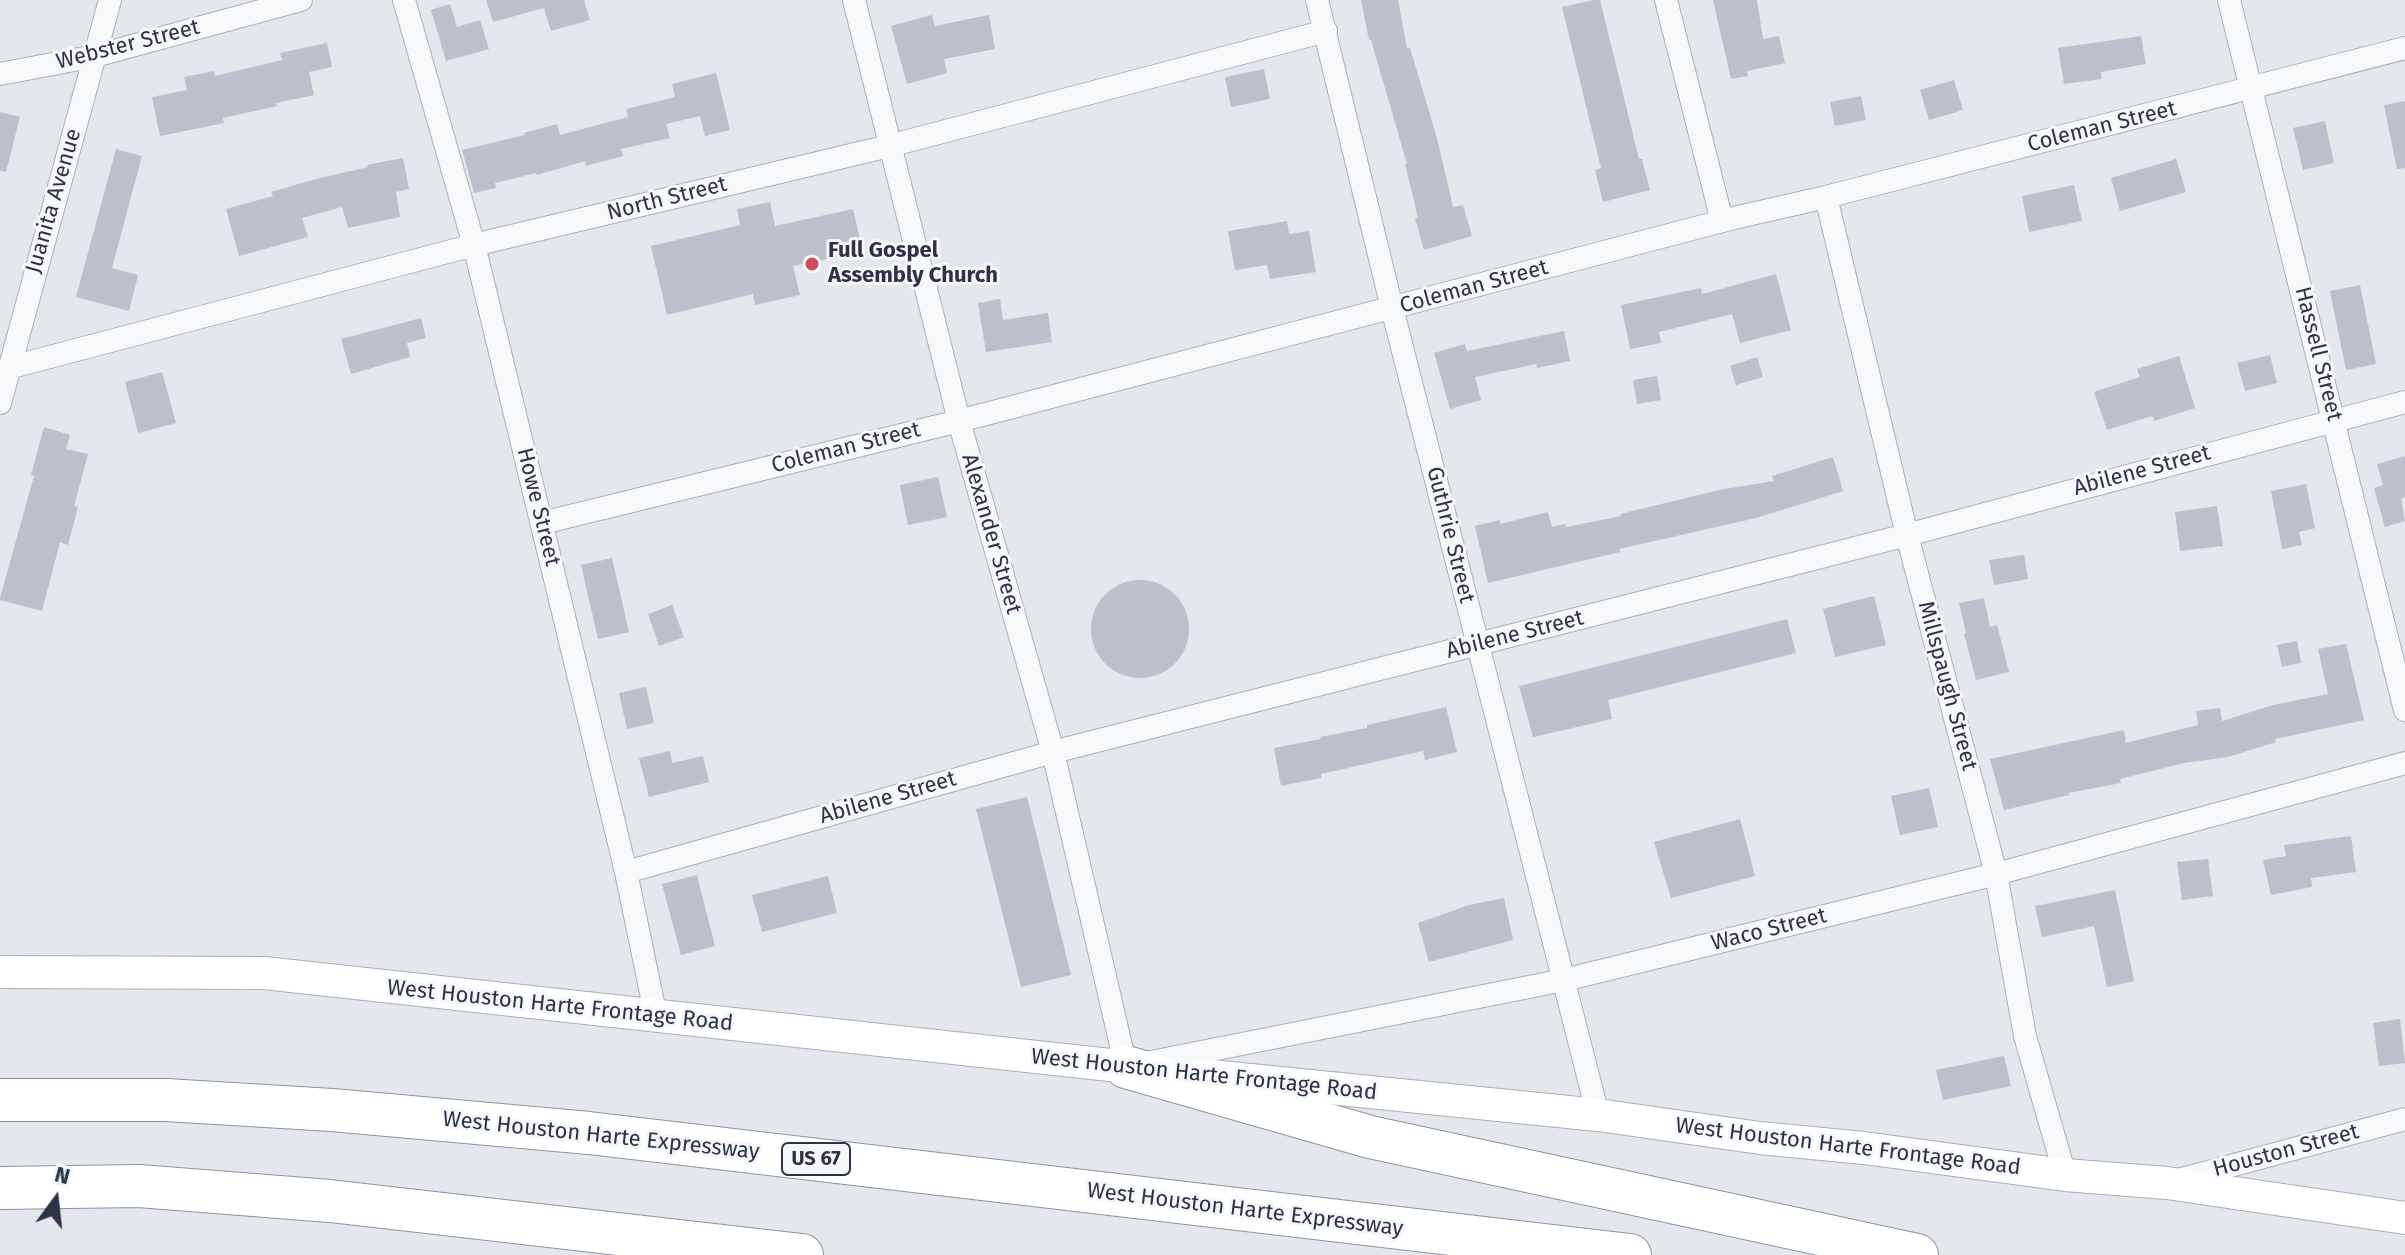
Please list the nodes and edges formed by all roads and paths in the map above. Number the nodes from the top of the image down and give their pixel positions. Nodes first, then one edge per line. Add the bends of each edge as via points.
1 (110, 0) edge
2 (301, 0) edge
3 (404, 0) edge
4 (854, 0) edge
5 (1317, 0) edge
6 (1666, 0) edge
7 (2229, 0) edge
8 (1326, 31) junction
9 (2405, 48) edge
10 (95, 56) junction
11 (0, 74) edge
12 (2253, 89) junction
13 (889, 146) junction
14 (1826, 197) junction
15 (1722, 221) junction
16 (474, 245) junction
17 (1392, 308) junction
18 (8, 368) junction
19 (2405, 402) edge
20 (0, 403) edge
21 (2334, 419) junction
22 (959, 421) junction
23 (542, 523) junction
24 (1907, 535) junction
25 (1478, 644) junction
26 (2405, 710) edge
27 (1053, 752) junction
28 (2405, 763) edge
29 (626, 872) junction
30 (1996, 874) junction
31 (0, 972) edge
32 (1564, 980) junction
33 (656, 1017) junction
34 (1126, 1067) junction
35 (0, 1100) edge
36 (1598, 1115) junction
37 (2405, 1119) edge
38 (2065, 1175) junction
39 (2167, 1183) junction
40 (0, 1188) edge
41 (2405, 1218) edge
42 (802, 1255) edge
43 (1630, 1255) edge
44 (1917, 1255) edge

1 - 10 street, Juanita Avenue
2 - 10 street, Webster Street
3 - 16 street, Howe Street
4 - 13 street, Alexander Street
5 - 8 street, Guthrie Street
6 - 15 street
7 - 12 street, Hassell Street
8 - 13 street, North Street
8 - 17 street, Guthrie Street
9 - 12 street, Coleman Street
10 - 11 street, Webster Street
10 - 18 street, Juanita Avenue
12 - 14 street, Coleman Street
12 - 21 street, Hassell Street
13 - 16 street, North Street
13 - 22 street, Alexander Street
14 - 15 street, Coleman Street
14 - 24 street, Millspaugh Street
15 - 17 street, Coleman Street
16 - 18 street, North Street
16 - 23 street, Howe Street
17 - 22 street, Coleman Street
17 - 25 street, Guthrie Street
18 - 20 street, Juanita Avenue
19 - 21 street, Abilene Street
21 - 24 street, Abilene Street
21 - 26 street, Hassell Street
22 - 23 street, Coleman Street
22 - 27 street, Alexander Street
23 - 29 street, Howe Street
24 - 25 street, Abilene Street
24 - 30 street, Millspaugh Street
25 - 27 street, Abilene Street
25 - 32 street, Guthrie Street
27 - 29 street, Abilene Street
27 - 34 street, Alexander Street
28 - 30 street, Waco Street
29 - 33 street, Howe Street
30 - 32 street, Waco Street
30 - 38 street, Millspaugh Street via 2025,1036
31 - 33 main road, West Houston Harte Frontage Road via 264,973
32 - 34 street, Waco Street
32 - 36 street, Guthrie Street
33 - 34 main road, West Houston Harte Frontage Road
34 - 36 main road, West Houston Harte Frontage Road
34 - 44 highway via 1370,1137
35 - 43 highway, West Houston Harte Expressway / US 67 via 166,1100 589,1133
36 - 38 main road, West Houston Harte Frontage Road
37 - 39 street, Houston Street
38 - 39 main road, West Houston Harte Frontage Road
39 - 41 main road, West Houston Harte Frontage Road
40 - 42 highway via 139,1186 330,1201

